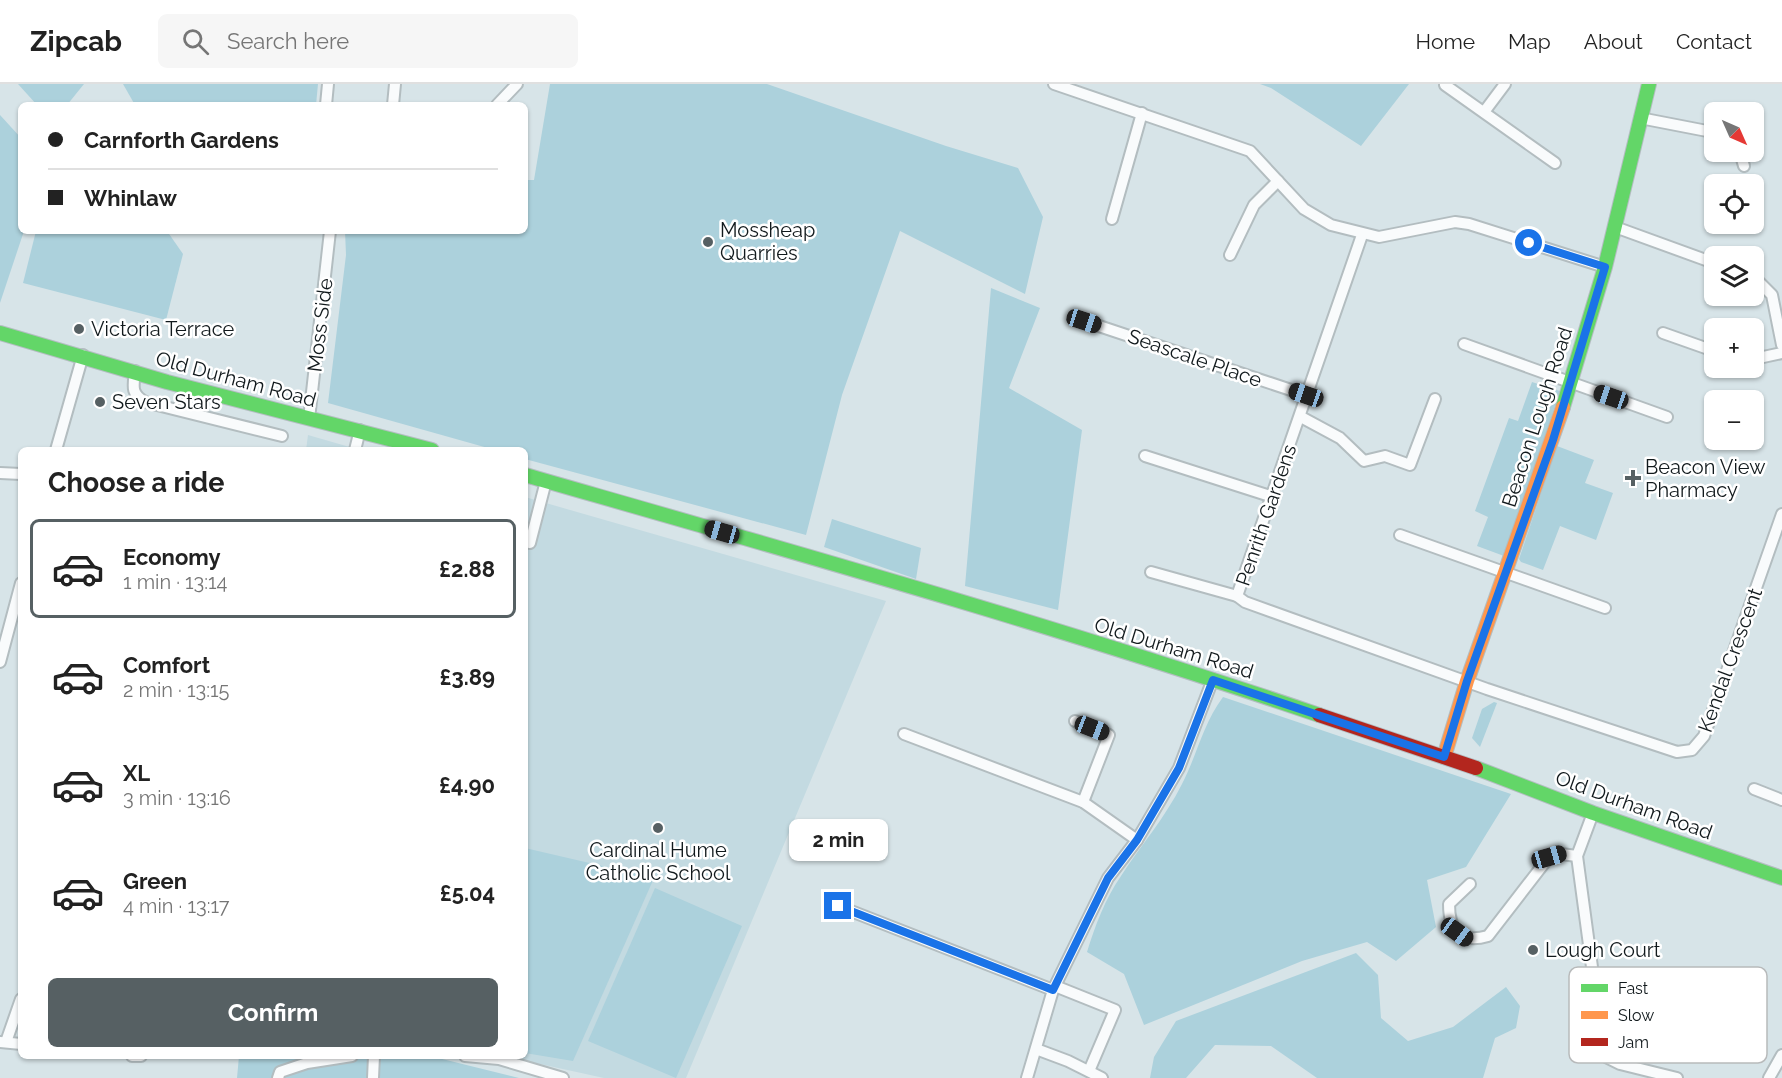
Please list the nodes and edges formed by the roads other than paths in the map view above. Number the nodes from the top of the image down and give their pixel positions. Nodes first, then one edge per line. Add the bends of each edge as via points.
1 (328, 84) edge
2 (395, 84) edge
3 (517, 84) edge
4 (1054, 84) edge
5 (1505, 84) edge
6 (1648, 84) edge
7 (1445, 85) edge
8 (326, 102) edge
9 (393, 102) edge
10 (500, 102) edge
11 (1484, 112) junction
12 (1142, 113) junction
13 (1640, 118) junction
14 (1704, 130) edge
15 (1743, 162) edge
16 (1555, 163) dead end
17 (1744, 166) dead end
18 (1278, 182) junction
19 (1112, 219) dead end
20 (1615, 227) junction
21 (330, 234) edge
22 (1362, 235) junction
23 (1230, 255) dead end
24 (1704, 259) edge
25 (1605, 267) junction
26 (1764, 287) edge
27 (1084, 321) dead end
28 (0, 333) edge
29 (1663, 333) dead end
30 (1464, 344) dead end
31 (1782, 345) edge
32 (1704, 347) edge
33 (1782, 353) edge
34 (83, 355) junction
35 (1764, 357) edge
36 (135, 371) junction
37 (1570, 383) junction
38 (1306, 395) junction
39 (1435, 399) dead end
40 (1301, 417) junction
41 (1667, 417) dead end
42 (309, 419) junction
43 (360, 430) junction
44 (282, 436) dead end
45 (57, 447) edge
46 (356, 447) edge
47 (421, 447) edge
48 (1145, 456) dead end
49 (0, 473) edge
50 (18, 474) edge
51 (528, 476) edge
52 (546, 481) junction
53 (1270, 496) junction
54 (1782, 514) edge
55 (1400, 535) dead end
56 (528, 542) edge
57 (1506, 571) junction
58 (1150, 572) dead end
59 (18, 594) edge
60 (1237, 596) junction
61 (1605, 608) dead end
62 (1, 657) edge
63 (1213, 680) junction
64 (1467, 681) junction
65 (1075, 721) dead end
66 (904, 734) dead end
67 (1444, 757) junction
68 (1754, 789) dead end
69 (1782, 800) edge
70 (1083, 802) junction
71 (1593, 813) junction
72 (1137, 840) junction
73 (1577, 856) junction
74 (1782, 878) edge
75 (1470, 884) dead end
76 (838, 906) dead end
77 (1592, 967) edge
78 (1054, 988) junction
79 (18, 1006) edge
80 (3, 1042) edge
81 (18, 1044) edge
82 (1036, 1049) junction
83 (1782, 1055) edge
84 (333, 1059) edge
85 (374, 1059) edge
86 (499, 1059) edge
87 (1618, 1063) edge
88 (1089, 1071) junction
89 (542, 1075) edge
90 (278, 1078) edge
91 (373, 1078) edge
92 (563, 1078) edge
93 (1027, 1078) edge
94 (1102, 1078) edge
95 (1677, 1078) edge
96 (1769, 1078) edge

1 - 8 street
2 - 9 street
3 - 10 street
4 - 12 street
5 - 11 street
6 - 13 main road, Beacon Lough Road
7 - 11 street
11 - 16 street
12 - 18 street via 1250,151
12 - 19 street
13 - 14 street
13 - 20 main road, Beacon Lough Road
15 - 17 street
18 - 22 street via 1314,217
18 - 23 street via 1254,205
20 - 24 street
20 - 25 main road, Beacon Lough Road
21 - 42 street, Moss Side
22 - 25 street via 1379,237 1455,222
22 - 38 street, Penrith Gardens
25 - 37 main road, Beacon Lough Road
26 - 31 street via 1772,295
27 - 38 street, Seascale Place
28 - 34 main road, Old Durham Road
29 - 32 street
30 - 37 street
33 - 35 street
34 - 36 main road, Old Durham Road
34 - 45 street
36 - 42 main road, Old Durham Road
36 - 44 street via 133,389 136,397 146,402
37 - 41 street
37 - 57 main road, Beacon Lough Road
38 - 40 street, Penrith Gardens
39 - 40 street via 1410,465 1385,456 1364,461 1340,438
40 - 53 street, Penrith Gardens
42 - 43 main road, Old Durham Road
43 - 46 street
43 - 47 main road, Old Durham Road
48 - 53 street
49 - 50 street
51 - 52 main road, Old Durham Road
52 - 56 street
52 - 63 main road, Old Durham Road
53 - 60 street, Penrith Gardens
54 - 64 street, Kendal Crescent via 1704,736 1692,750 1677,752
55 - 57 street
57 - 61 street
57 - 64 main road, Beacon Lough Road
58 - 60 street
59 - 62 street
60 - 64 street, Penrith Gardens
63 - 67 main road, Old Durham Road
63 - 72 street via 1179,768
64 - 67 main road, Beacon Lough Road
65 - 70 street via 1109,735
66 - 70 street
67 - 71 main road, Old Durham Road
68 - 69 street
70 - 72 street
71 - 73 street
71 - 74 main road, Old Durham Road
72 - 78 street via 1108,878
73 - 75 street via 1549,857 1488,936 1476,940 1467,940 1457,932 1449,914 1449,904
73 - 77 street
76 - 78 street
78 - 82 street
78 - 88 street via 1114,1010
79 - 80 street
80 - 81 street
82 - 88 street
82 - 93 street
83 - 96 street
84 - 90 street via 280,1072
85 - 91 street
86 - 89 street
87 - 95 street
88 - 94 street
89 - 92 street

